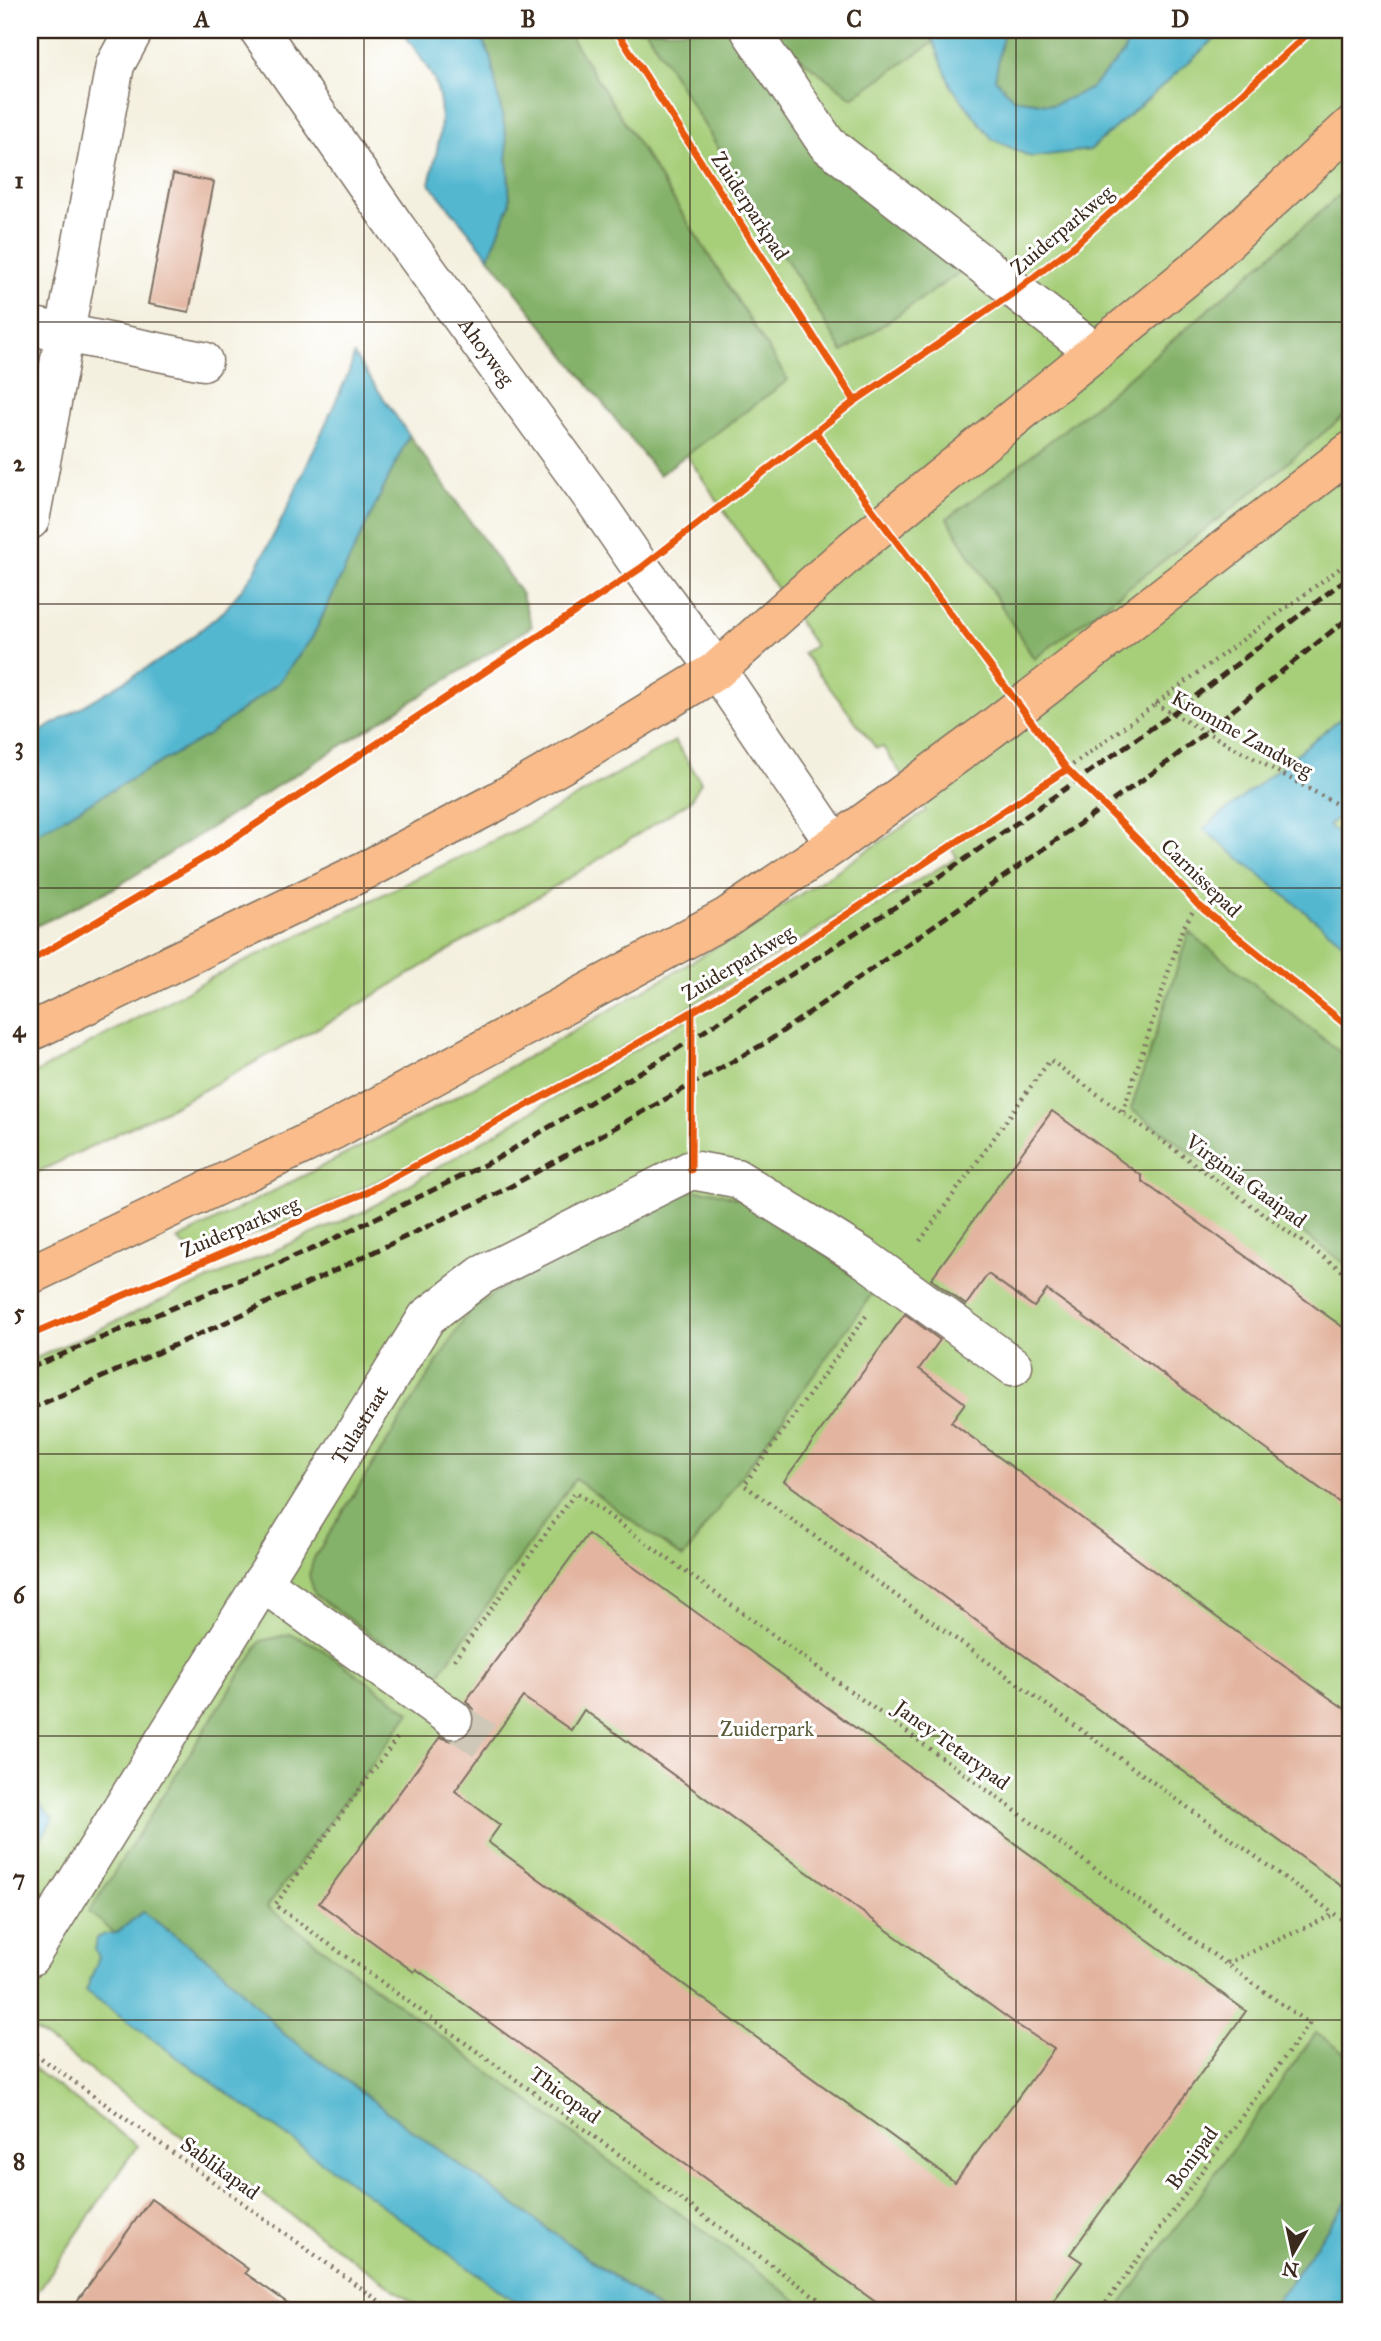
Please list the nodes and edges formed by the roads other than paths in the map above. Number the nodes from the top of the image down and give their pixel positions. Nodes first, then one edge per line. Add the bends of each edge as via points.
1 (134, 30) edge
2 (259, 30) edge
3 (750, 30) edge
4 (1351, 126) edge
5 (47, 330) edge
6 (1095, 352) junction
7 (203, 361) dead end
8 (1351, 451) edge
9 (30, 520) edge
10 (718, 670) junction
11 (835, 844) junction
12 (30, 1032) edge
13 (30, 1275) edge
14 (1013, 1366) dead end
15 (261, 1582) junction
16 (453, 1718) tunnel mouth
17 (30, 1958) edge

1 - 5 street via 115,65
2 - 10 street, Ahoyweg via 397,229
3 - 6 street via 827,144
4 - 6 main road via 1200,266
5 - 7 street
5 - 9 street
6 - 10 main road via 853,549
8 - 11 main road
10 - 11 street
10 - 12 main road via 496,802
11 - 13 main road via 718,922 334,1130
14 - 15 street, Tulastraat via 864,1258 736,1178 691,1170 482,1275 427,1317
15 - 16 street
15 - 17 street, Tulastraat

